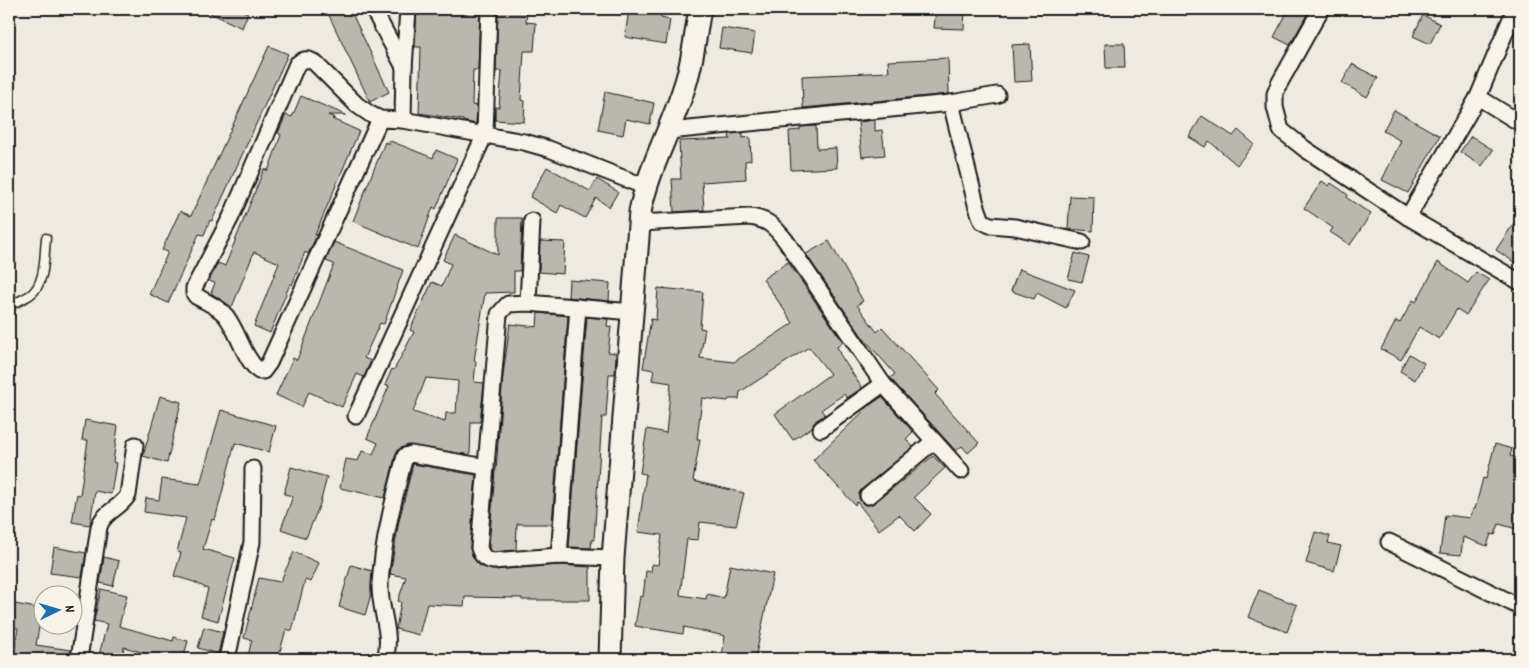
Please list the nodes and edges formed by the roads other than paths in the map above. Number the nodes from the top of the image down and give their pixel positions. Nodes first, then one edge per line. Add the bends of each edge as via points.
1 (373, 9) edge
2 (408, 9) edge
3 (489, 9) edge
4 (700, 9) edge
5 (1321, 9) edge
6 (1515, 9) edge
7 (404, 68) junction
8 (998, 95) dead end
9 (1478, 96) junction
10 (951, 103) junction
11 (380, 119) junction
12 (404, 120) junction
13 (1520, 123) edge
14 (669, 131) junction
15 (485, 134) junction
16 (646, 187) junction
17 (1408, 217) junction
18 (532, 221) dead end
19 (639, 223) junction
20 (46, 238) dead end
21 (1082, 242) dead end
22 (1520, 282) edge
23 (528, 303) junction
24 (9, 306) edge
25 (578, 307) junction
26 (632, 312) junction
27 (883, 384) junction
28 (356, 416) dead end
29 (821, 429) dead end
30 (934, 441) junction
31 (135, 444) dead end
32 (486, 467) junction
33 (253, 469) dead end
34 (961, 471) dead end
35 (868, 496) dead end
36 (1389, 542) dead end
37 (559, 556) junction
38 (613, 558) junction
39 (1520, 606) edge
40 (79, 659) edge
41 (227, 659) edge
42 (385, 659) edge
43 (610, 659) edge

1 - 7 street
2 - 7 street
3 - 15 street
4 - 14 street via 685,86
5 - 17 street via 1275,94 1282,130 1305,149
6 - 9 street
7 - 12 street
8 - 10 street
9 - 13 street
9 - 17 street
10 - 14 street
10 - 21 street via 982,221
11 - 11 street via 357,105 311,60 298,64 231,217 194,288 196,296 226,315 259,371 269,362
11 - 12 street
12 - 15 street
14 - 16 street
15 - 16 street via 549,149
15 - 28 street
16 - 19 street
17 - 22 street
18 - 23 street
19 - 26 street
19 - 27 street via 749,217 769,222 786,240
20 - 24 lane via 41,280 37,288
23 - 25 street
23 - 32 street via 508,304 499,314
25 - 26 street
25 - 37 street
26 - 38 street
27 - 29 street
27 - 30 street
30 - 34 street
30 - 35 street
31 - 40 street via 127,498 103,518 99,527
32 - 37 street via 479,548 482,555 493,560
32 - 42 street via 411,454 406,456 389,516 380,585 387,638
33 - 41 street via 252,542
36 - 39 street
37 - 38 street
38 - 43 street

